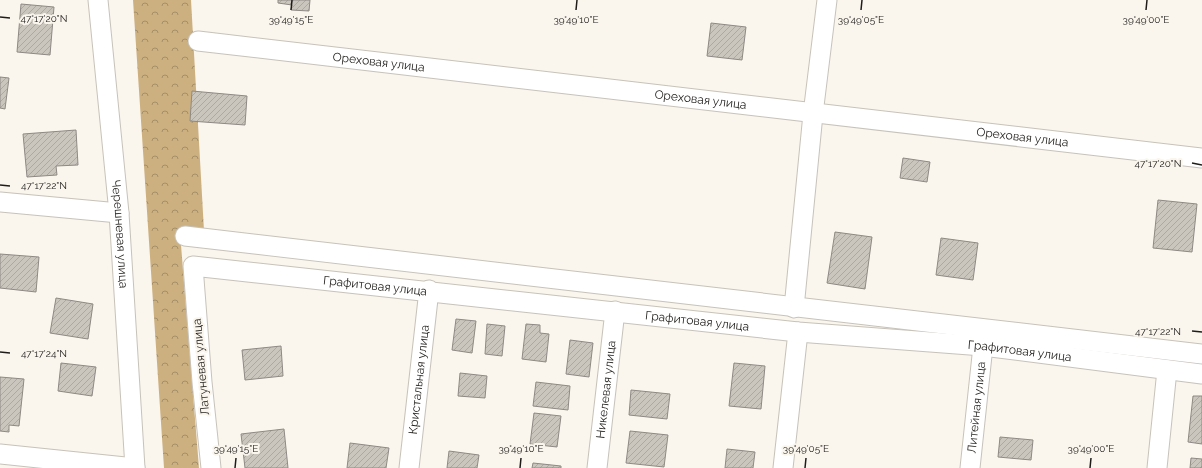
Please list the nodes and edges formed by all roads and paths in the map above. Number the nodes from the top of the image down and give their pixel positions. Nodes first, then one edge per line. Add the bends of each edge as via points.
1 (98, 0) edge
2 (827, 0) edge
3 (198, 41) dead end
4 (813, 114) junction
5 (1202, 158) edge
6 (0, 202) edge
7 (119, 213) junction
8 (185, 236) dead end
9 (193, 266) joint
10 (429, 290) junction
11 (794, 308) junction
12 (615, 311) junction
13 (798, 332) junction
14 (983, 346) junction
15 (1202, 354) edge
16 (1167, 370) junction
17 (1202, 374) edge
18 (0, 454) edge
19 (135, 468) edge
20 (211, 468) edge
21 (409, 468) edge
22 (597, 468) edge
23 (783, 468) edge
24 (970, 468) edge
25 (1157, 468) edge

1 - 7 street, Черешневая улица
2 - 4 street
3 - 4 street, Ореховая улица
4 - 5 street, Ореховая улица
4 - 11 street
6 - 7 street
7 - 19 street, Черешневая улица
8 - 11 street
9 - 10 street, Графитовая улица
9 - 20 street, Латуневая улица
10 - 12 street, Графитовая улица
10 - 21 street, Кристальная улица
11 - 15 street
12 - 13 street, Графитовая улица
12 - 22 street, Никелевая улица
13 - 14 street, Графитовая улица
13 - 23 street
14 - 16 street, Графитовая улица
14 - 24 street, Литейная улица
16 - 17 street, Графитовая улица
16 - 25 street
18 - 19 street

